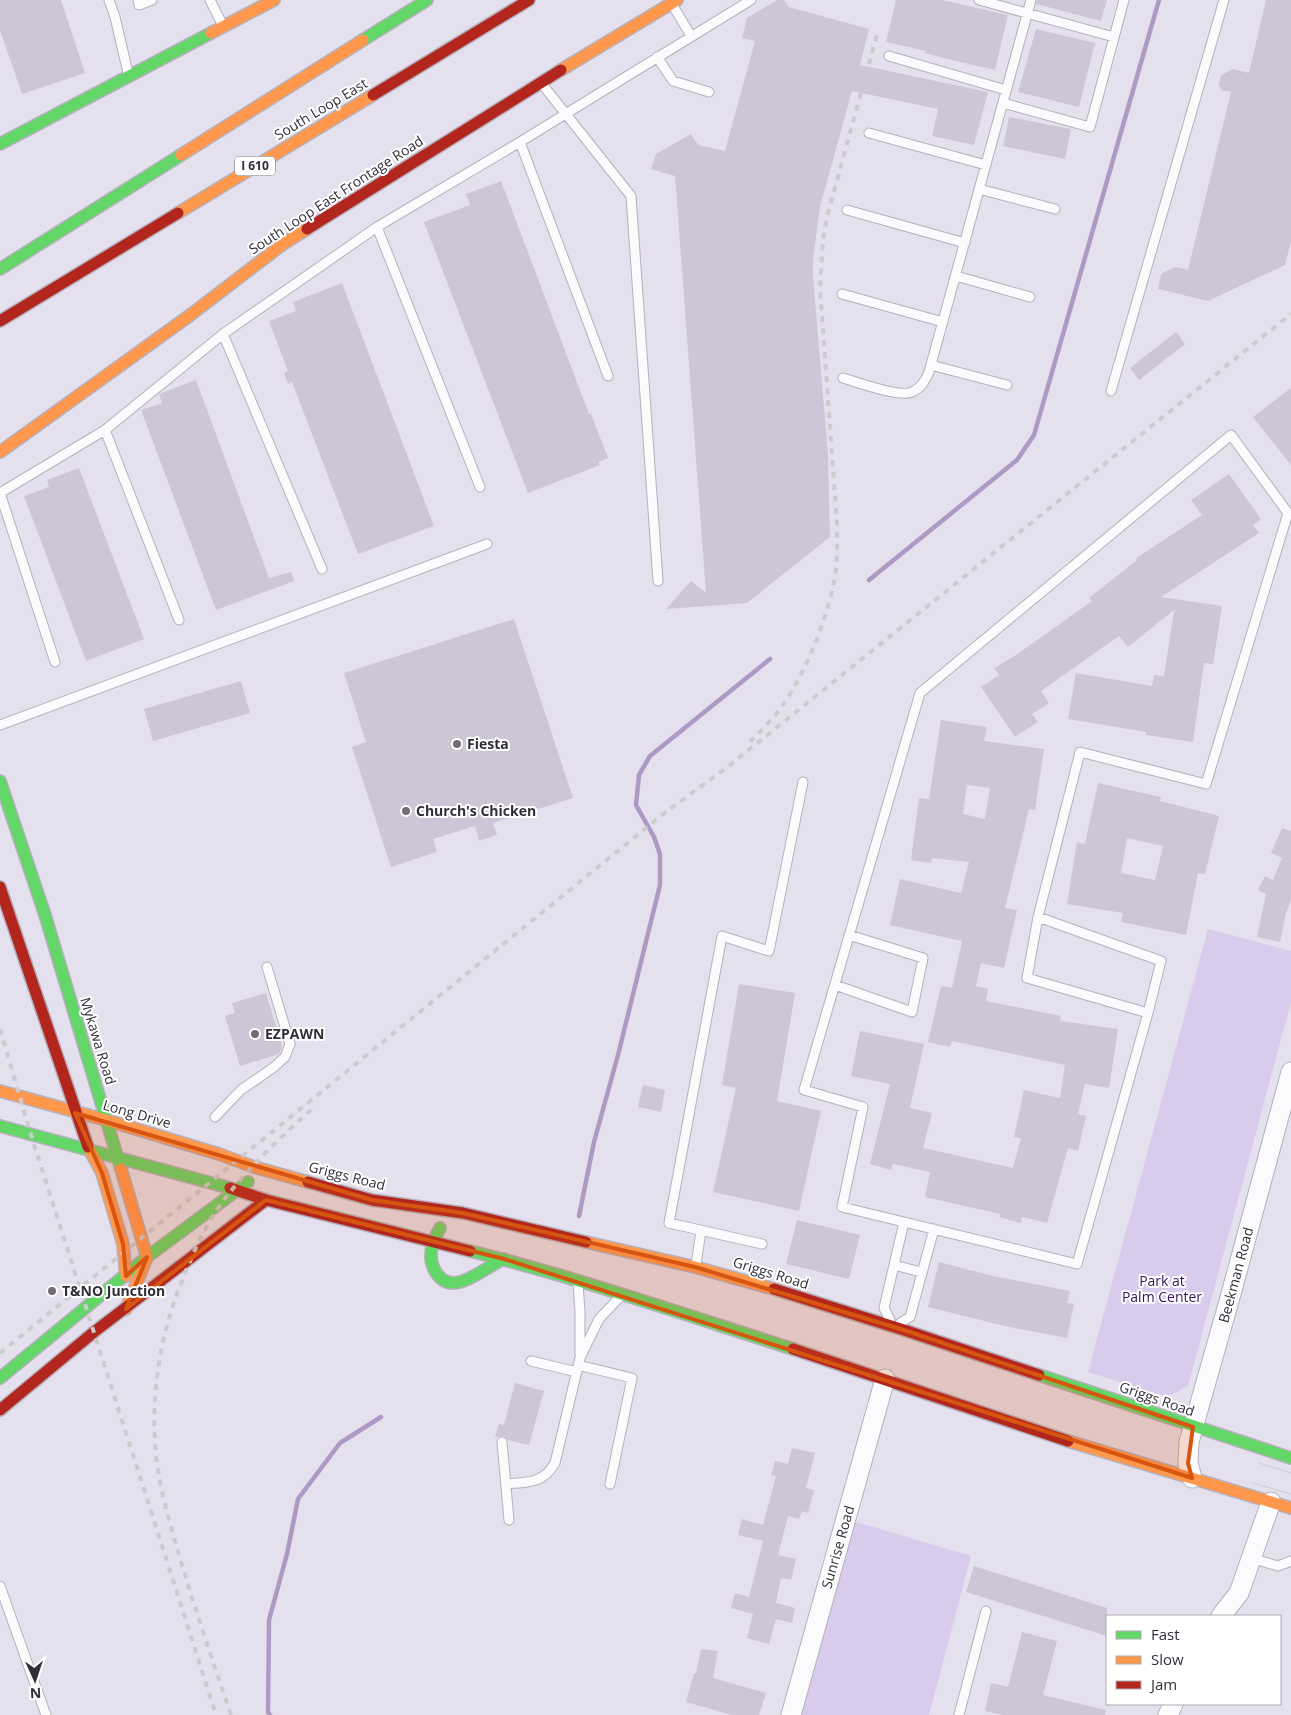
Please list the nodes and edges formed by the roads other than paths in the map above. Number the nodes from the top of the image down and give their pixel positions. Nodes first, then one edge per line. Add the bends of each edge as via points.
1 (108, 0) edge
2 (138, 0) edge
3 (152, 0) edge
4 (210, 0) edge
5 (274, 0) edge
6 (427, 0) edge
7 (529, 0) edge
8 (751, 0) edge
9 (979, 0) edge
10 (1031, 0) edge
11 (1124, 0) edge
12 (1224, 0) edge
13 (541, 2) dead end
14 (675, 2) edge
15 (509, 12) junction
16 (1027, 13) junction
17 (223, 27) junction
18 (692, 36) junction
19 (1114, 38) junction
20 (889, 56) dead end
21 (657, 57) junction
22 (128, 76) junction
23 (540, 82) junction
24 (1006, 90) junction
25 (709, 92) dead end
26 (1003, 103) junction
27 (565, 113) junction
28 (869, 133) dead end
29 (520, 142) junction
30 (0, 144) edge
31 (986, 165) junction
32 (979, 189) junction
33 (1055, 209) dead end
34 (847, 210) dead end
35 (377, 227) junction
36 (965, 242) junction
37 (0, 269) edge
38 (956, 276) junction
39 (842, 294) dead end
40 (1030, 298) dead end
41 (0, 321) edge
42 (943, 322) junction
43 (222, 334) junction
44 (931, 365) junction
45 (608, 376) dead end
46 (843, 378) dead end
47 (1007, 386) dead end
48 (1111, 391) dead end
49 (105, 430) junction
50 (0, 452) edge
51 (480, 487) dead end
52 (487, 544) dead end
53 (322, 569) dead end
54 (658, 581) dead end
55 (179, 620) dead end
56 (55, 662) dead end
57 (0, 725) edge
58 (0, 781) edge
59 (803, 782) dead end
60 (0, 886) edge
61 (1038, 917) junction
62 (849, 935) junction
63 (267, 967) dead end
64 (835, 986) junction
65 (1148, 1013) junction
66 (1291, 1072) edge
67 (0, 1091) edge
68 (75, 1112) junction
69 (216, 1117) dead end
70 (106, 1120) junction
71 (0, 1126) edge
72 (89, 1150) junction
73 (117, 1158) junction
74 (264, 1169) junction
75 (238, 1190) junction
76 (266, 1200) junction
77 (463, 1213) junction
78 (904, 1222) junction
79 (934, 1229) junction
80 (701, 1231) junction
81 (434, 1242) junction
82 (762, 1244) dead end
83 (147, 1258) junction
84 (504, 1259) junction
85 (894, 1265) junction
86 (695, 1267) junction
87 (921, 1272) junction
88 (126, 1276) junction
89 (578, 1282) junction
90 (622, 1295) junction
91 (126, 1309) junction
92 (894, 1327) junction
93 (531, 1361) dead end
94 (578, 1365) junction
95 (0, 1378) edge
96 (885, 1379) junction
97 (0, 1410) edge
98 (1193, 1427) junction
99 (502, 1442) dead end
100 (1291, 1458) edge
101 (1192, 1478) junction
102 (506, 1484) junction
103 (610, 1484) dead end
104 (1272, 1502) junction
105 (1291, 1508) edge
106 (509, 1520) dead end
107 (1251, 1558) junction
108 (1291, 1561) edge
109 (0, 1586) edge
110 (986, 1611) dead end
111 (1222, 1615) edge
112 (46, 1715) edge
113 (791, 1715) edge
114 (959, 1715) edge

1 - 22 lane
2 - 3 lane via 139,4
4 - 17 lane
5 - 17 main road
6 - 37 main road
7 - 15 main road, South Loop East / I 610
8 - 18 lane
9 - 16 lane
10 - 16 lane
11 - 19 lane
12 - 48 lane
13 - 15 main road
14 - 18 lane
14 - 23 main road, South Loop East Frontage Road
15 - 41 main road, South Loop East / I 610
16 - 19 lane
16 - 24 lane
17 - 22 main road
18 - 21 lane
19 - 26 lane via 1090,127
20 - 24 lane
21 - 25 lane via 673,81
21 - 27 lane
22 - 30 main road
23 - 27 lane
23 - 50 main road, South Loop East Frontage Road via 284,244
24 - 26 lane
26 - 31 lane
27 - 29 lane
27 - 54 lane via 631,196
28 - 31 lane
29 - 35 lane
29 - 45 lane
31 - 32 lane
32 - 33 lane
32 - 36 lane
34 - 36 lane
35 - 43 lane
35 - 51 lane
36 - 38 lane
38 - 40 lane
38 - 42 lane
39 - 42 lane
42 - 44 lane
43 - 49 lane
43 - 53 lane
44 - 46 lane via 923,385 910,394 894,393
44 - 47 lane
49 - 55 lane
49 - 56 lane via 0,493
52 - 57 lane
58 - 70 main road, Mykawa Road via 13,834
59 - 80 lane via 769,951 722,936 669,1223
60 - 68 main road via 16,924
61 - 62 lane via 1080,752 1206,784 1288,513 1231,435 920,693
61 - 65 lane via 1160,961
61 - 65 lane via 1027,978
62 - 64 lane
62 - 64 lane via 923,958 912,1012
63 - 69 lane via 290,1044 285,1057 241,1090
64 - 78 lane via 804,1090 863,1107 842,1208
65 - 79 lane via 1077,1264
66 - 98 street, Beekman Road
67 - 68 main road, Long Drive
68 - 70 main road, Long Drive
68 - 72 main road
70 - 73 main road, Mykawa Road
70 - 74 main road, Long Drive
71 - 72 main road
72 - 73 main road
72 - 88 main road via 102,1173 123,1244
73 - 75 main road
73 - 83 main road, Mykawa Road
74 - 75 main road
74 - 77 main road, Griggs Road via 372,1200
75 - 76 main road
75 - 83 main road
76 - 81 main road
76 - 91 main road
77 - 81 main road via 438,1229
77 - 86 main road, Griggs Road
78 - 79 lane
78 - 85 lane
79 - 87 lane
80 - 82 lane
80 - 86 lane
81 - 84 main road
81 - 84 main road via 430,1257 433,1268 448,1282 472,1278 494,1262
83 - 88 main road
83 - 91 main road
84 - 89 main road
85 - 87 lane
85 - 92 lane via 884,1308
86 - 92 main road, Griggs Road
87 - 92 lane via 910,1317
88 - 95 main road
89 - 90 main road
89 - 94 lane
90 - 94 lane via 599,1319
90 - 96 main road
91 - 97 main road
92 - 98 main road, Griggs Road
93 - 94 lane
94 - 102 lane via 555,1463 550,1472 541,1479
94 - 103 lane via 632,1378
96 - 101 main road via 1062,1439
96 - 113 street, Sunrise Road
98 - 100 main road, Griggs Road
98 - 101 street, Beekman Road via 1188,1463
99 - 102 lane
101 - 104 main road
102 - 106 lane
104 - 105 main road
104 - 107 street
107 - 108 lane via 1278,1566
107 - 111 street via 1239,1593
109 - 112 lane
110 - 114 lane

